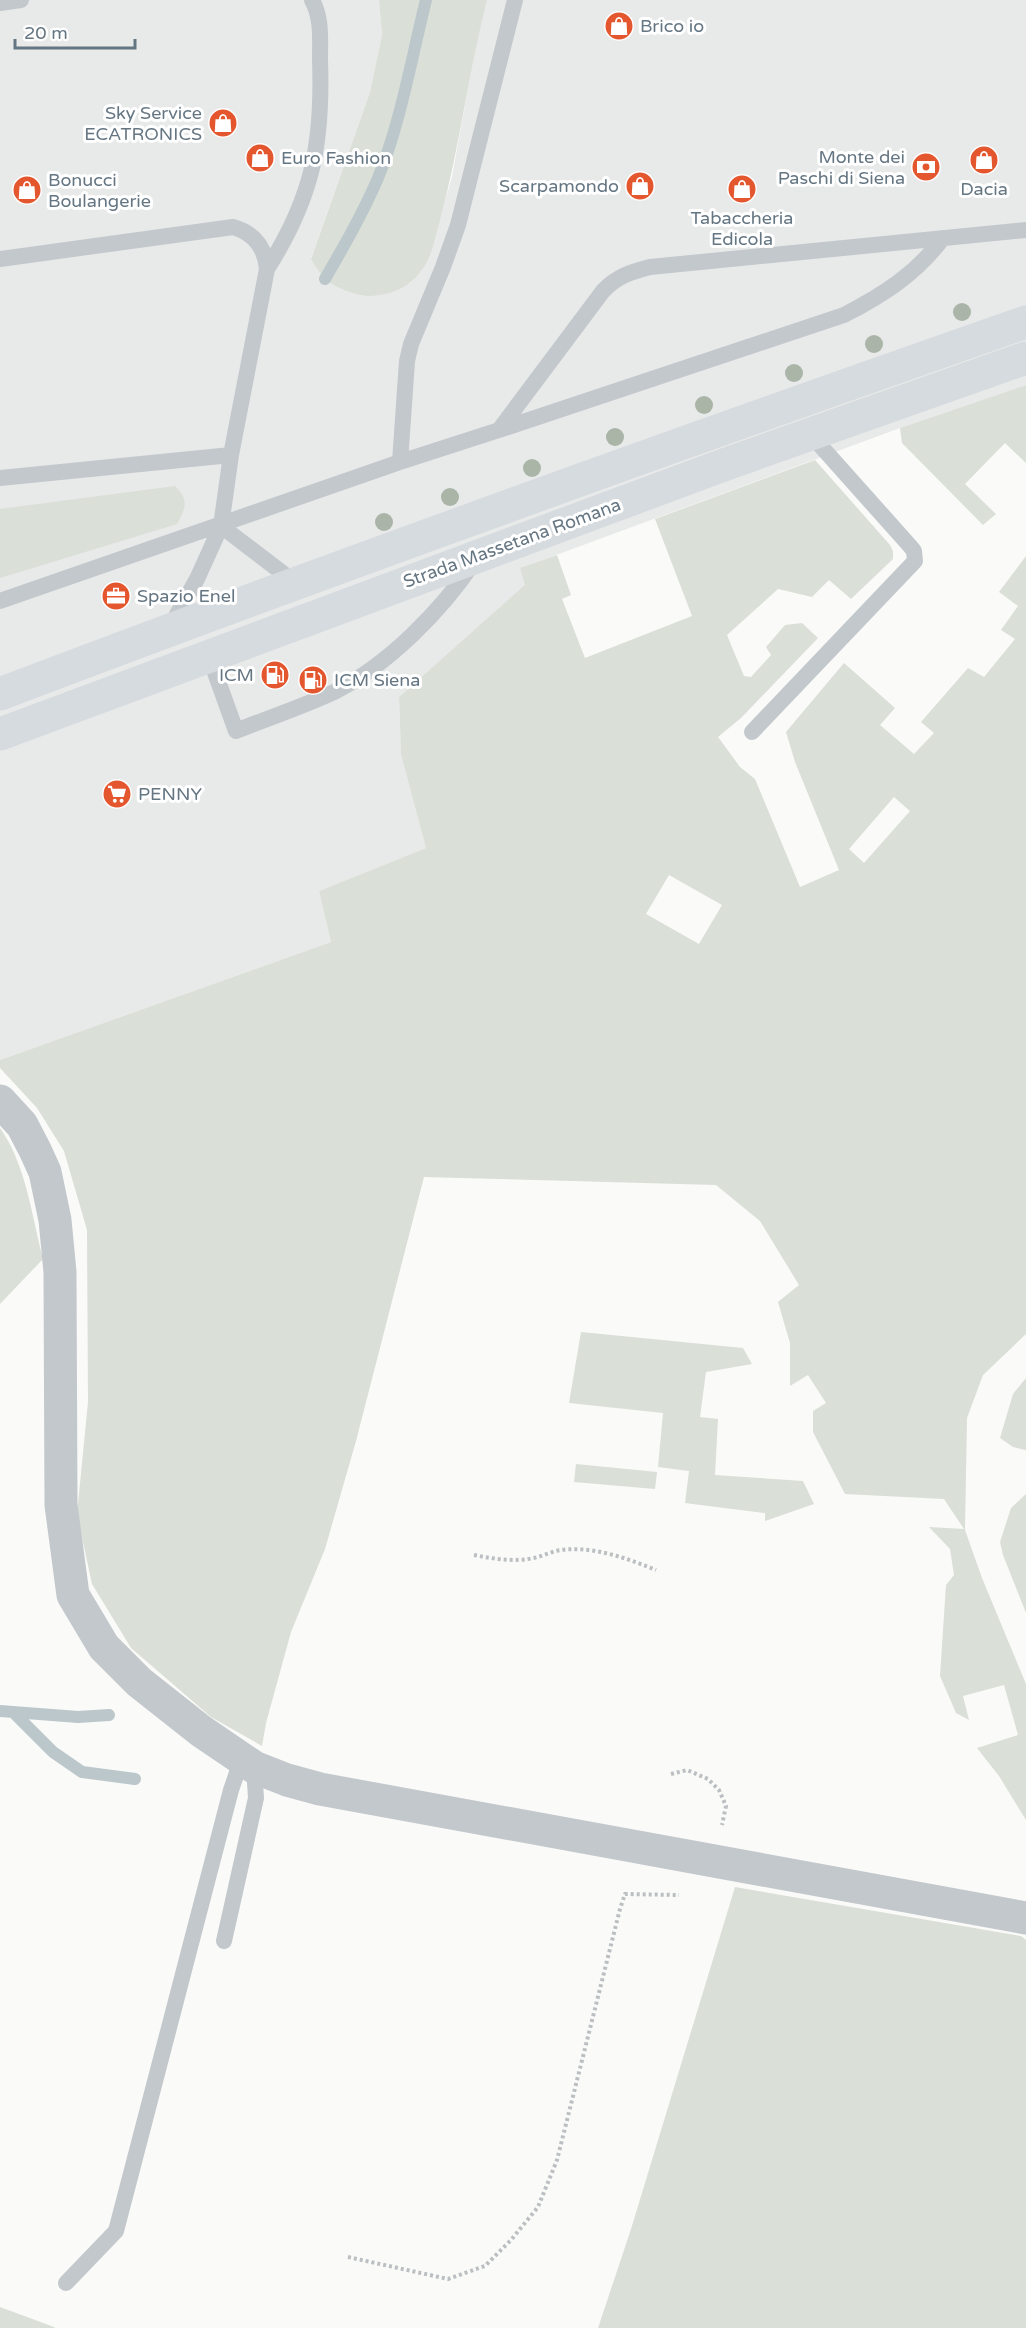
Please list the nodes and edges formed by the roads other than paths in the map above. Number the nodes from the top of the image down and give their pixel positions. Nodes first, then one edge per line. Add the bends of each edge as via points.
1 (21, 0) edge
2 (312, 0) edge
3 (515, 0) edge
4 (0, 3) edge
5 (1026, 230) edge
6 (943, 238) junction
7 (0, 259) edge
8 (267, 269) junction
9 (1026, 322) edge
10 (1026, 358) edge
11 (499, 430) junction
12 (810, 434) junction
13 (231, 455) junction
14 (400, 462) junction
15 (0, 478) edge
16 (221, 526) junction
17 (478, 556) junction
18 (297, 584) junction
19 (0, 601) edge
20 (168, 630) junction
21 (209, 656) junction
22 (0, 694) edge
23 (752, 732) dead end
24 (0, 734) edge
25 (0, 1101) edge
26 (248, 1762) junction
27 (1026, 1918) edge
28 (224, 1941) dead end
29 (66, 2283) dead end

1 - 4 lane
2 - 8 lane via 319,19 322,101 317,147 294,222
3 - 14 lane via 455,233 411,344
5 - 6 lane
6 - 11 lane via 902,281 844,315
6 - 11 lane via 629,272 603,291
7 - 8 lane via 233,227 259,243
8 - 13 lane
9 - 18 main road, Strada Massetana Romana
10 - 12 main road, Strada Massetana Romana
11 - 14 lane
12 - 17 main road, Strada Massetana Romana
12 - 23 lane via 910,546 915,561
13 - 15 lane
13 - 16 lane
14 - 16 lane
16 - 18 lane
16 - 19 lane
16 - 20 lane
17 - 21 main road, Strada Massetana Romana
17 - 21 lane via 432,614 362,674 334,692 236,731
18 - 20 main road, Strada Massetana Romana
20 - 22 main road, Strada Massetana Romana
21 - 24 main road, Strada Massetana Romana
25 - 26 street via 22,1125 35,1150 45,1172 55,1220 60,1272 61,1505 73,1595 104,1647 139,1682
26 - 27 street via 287,1780 320,1789
26 - 28 lane via 256,1798
26 - 29 lane via 219,1833 116,2231

